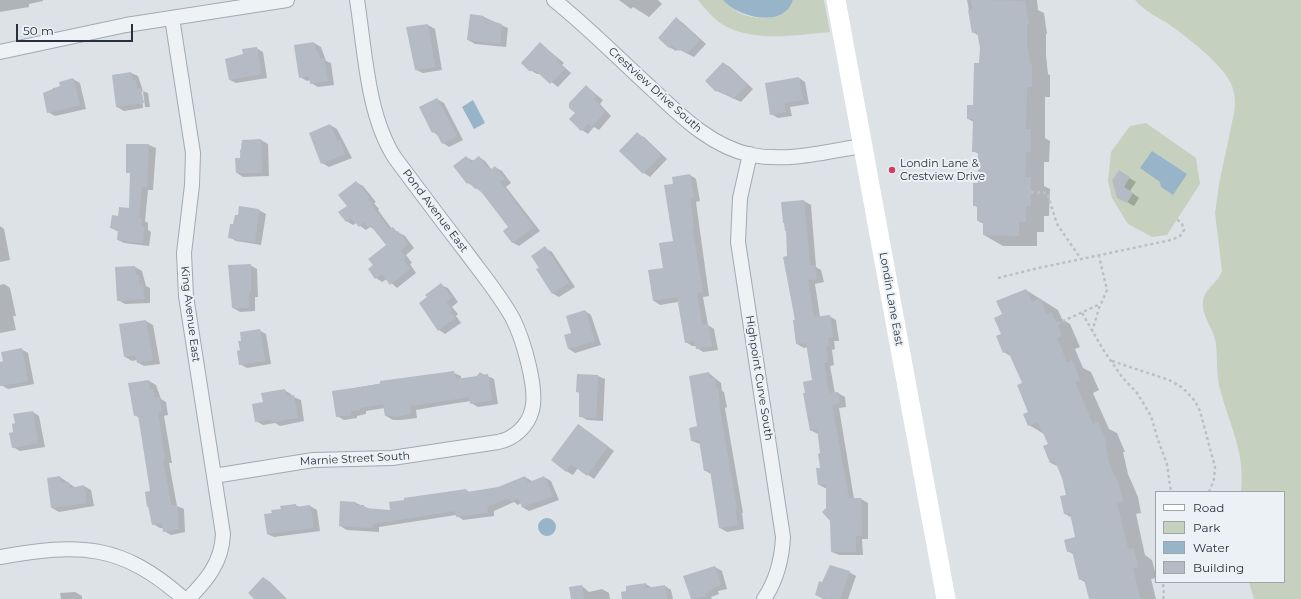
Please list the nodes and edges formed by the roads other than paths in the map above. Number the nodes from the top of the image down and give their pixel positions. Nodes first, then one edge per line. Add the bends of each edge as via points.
1 (287, 0) edge
2 (357, 0) edge
3 (554, 0) edge
4 (836, 0) edge
5 (172, 18) junction
6 (0, 52) edge
7 (862, 146) junction
8 (750, 154) junction
9 (531, 413) joint
10 (214, 476) junction
11 (0, 557) edge
12 (184, 599) edge
13 (188, 599) edge
14 (764, 599) edge
15 (946, 599) edge

1 - 5 street
2 - 9 street, Pond Avenue East via 374,106 382,134 395,158 498,295 514,321 529,366 534,398
3 - 8 street, Crestview Drive South via 691,124 719,143
4 - 7 street, Londin Lane East
5 - 6 street via 95,31
5 - 10 street, King Avenue East via 193,153 184,253 186,296
7 - 8 street, Crestview Drive South via 793,157
7 - 15 street, Londin Lane East
8 - 14 street, Highpoint Curve South via 740,198 738,242 783,537 779,567
9 - 10 street, Marnie Street South via 518,432 498,442 392,458 312,460
10 - 13 street, King Avenue East via 223,527 222,548 212,572
11 - 12 street via 71,549 110,553 144,568

